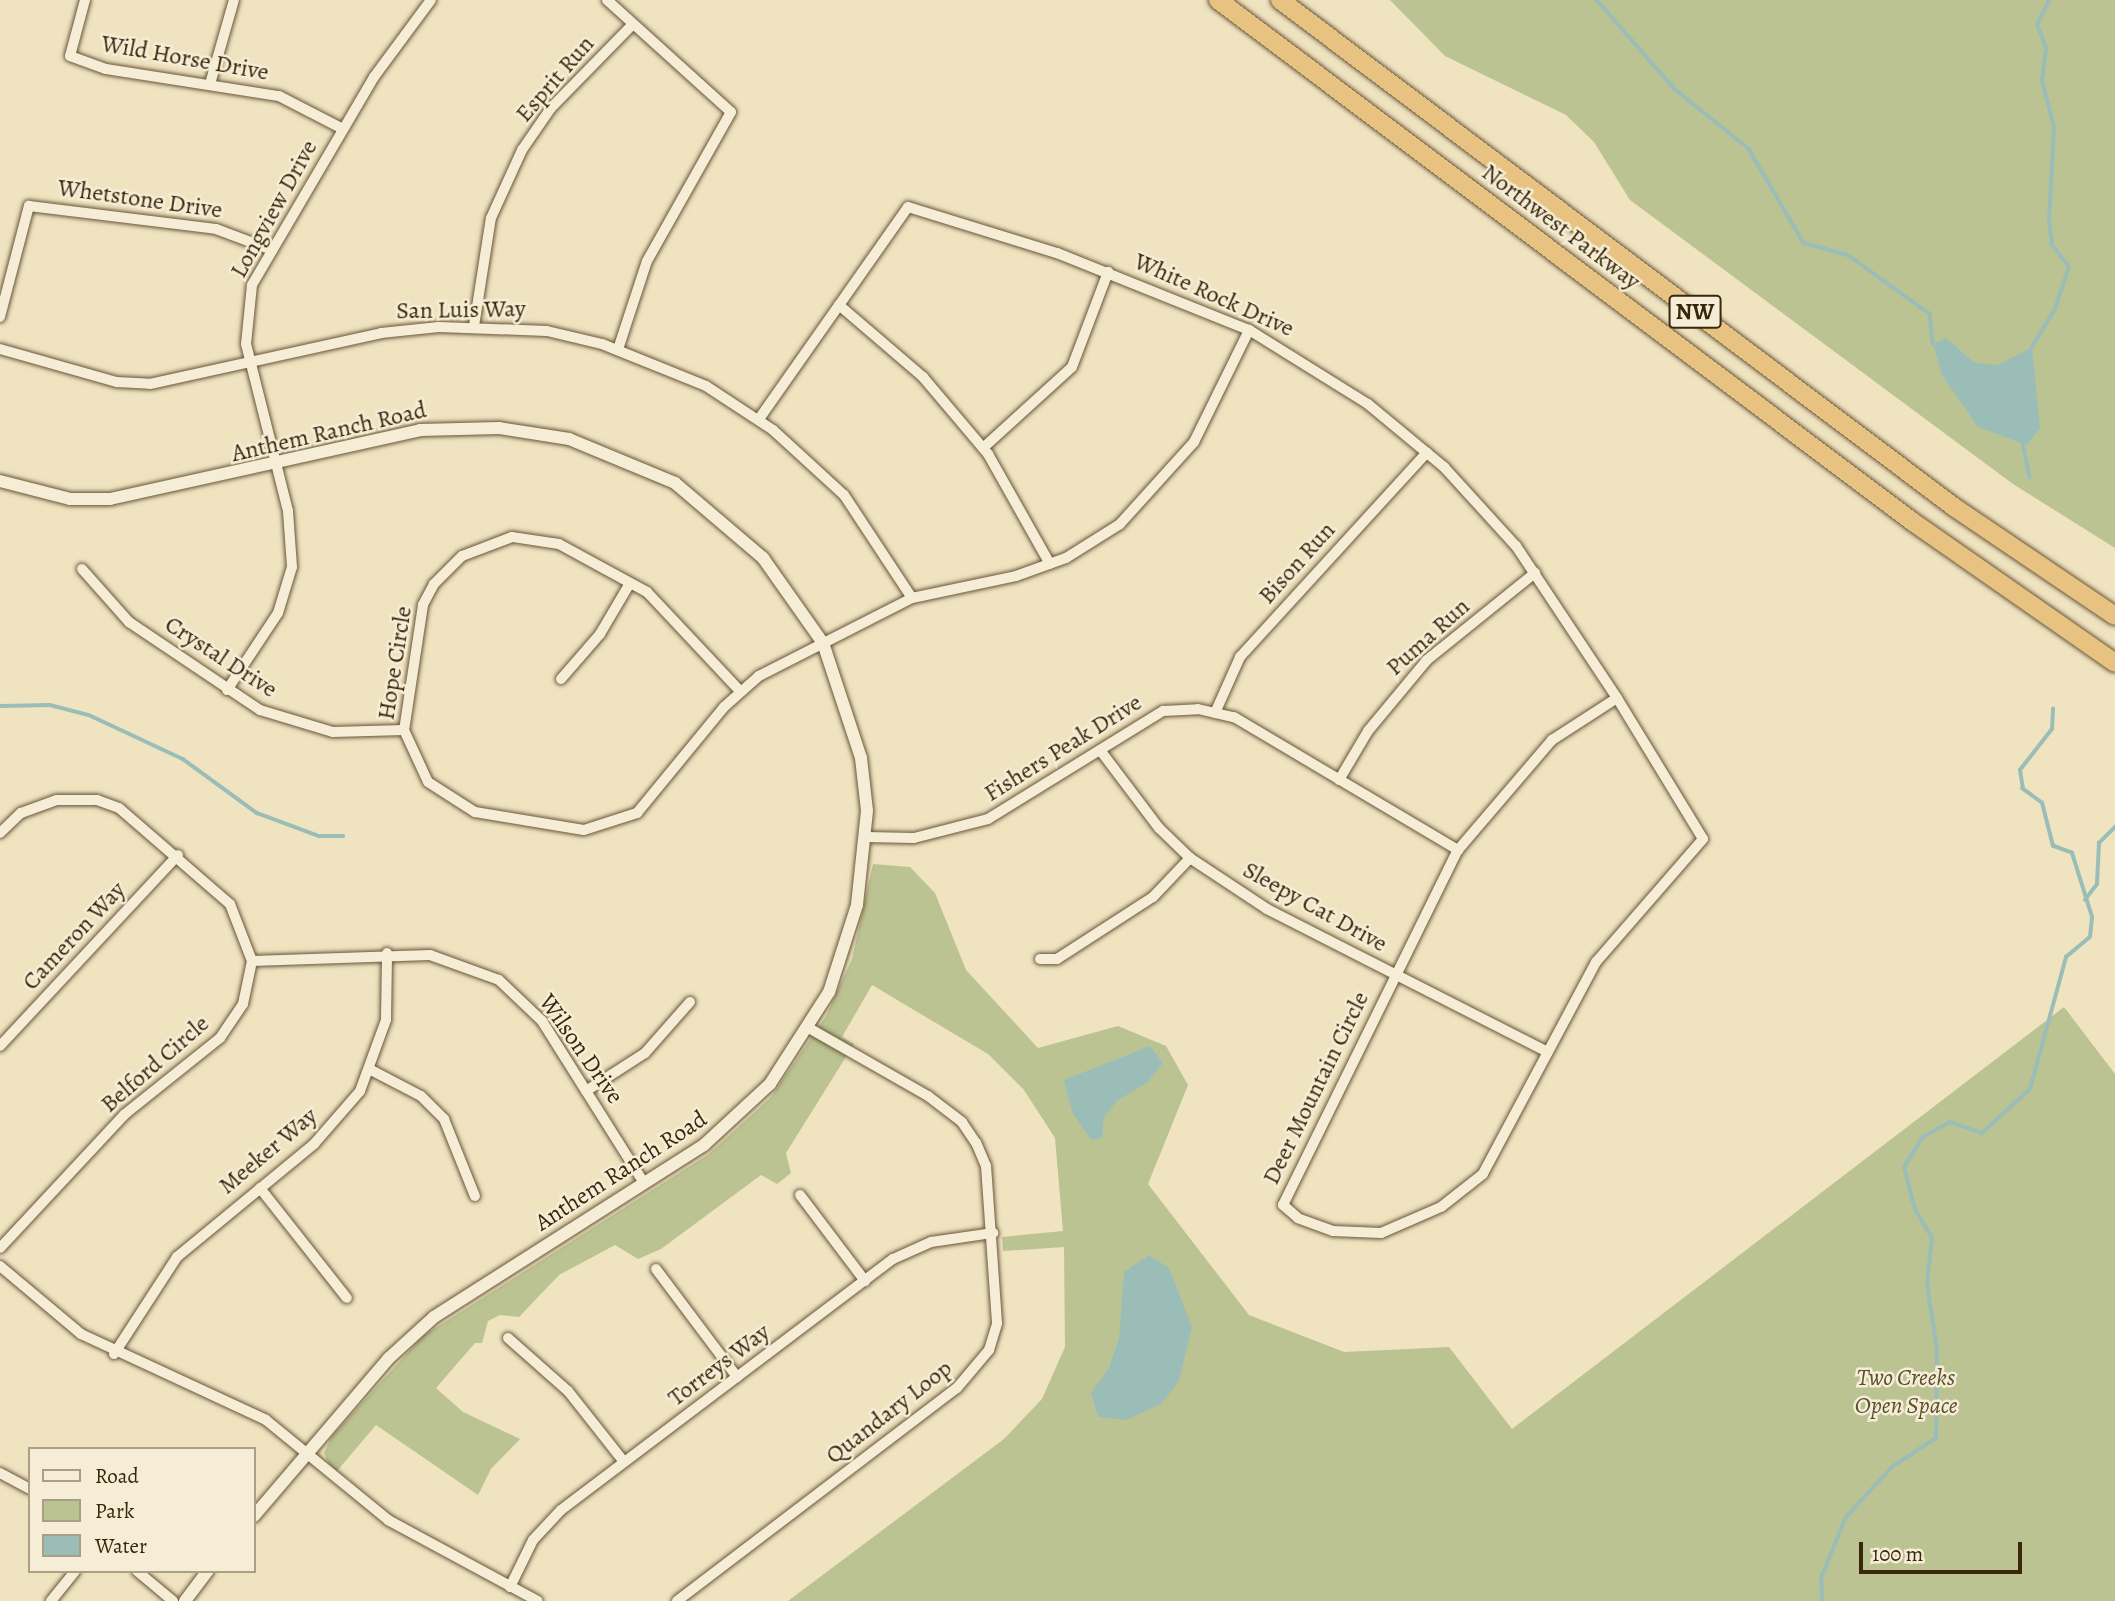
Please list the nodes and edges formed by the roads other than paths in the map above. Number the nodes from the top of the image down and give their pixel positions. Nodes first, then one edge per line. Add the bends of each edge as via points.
1 (85, 0) edge
2 (234, 0) edge
3 (431, 0) edge
4 (607, 0) edge
5 (1218, 0) edge
6 (1280, 0) edge
7 (632, 25) junction
8 (209, 85) junction
9 (343, 129) junction
10 (272, 250) junction
11 (1108, 272) junction
12 (839, 305) junction
13 (0, 317) edge
14 (474, 326) junction
15 (1249, 330) junction
16 (0, 349) edge
17 (618, 349) junction
18 (250, 365) junction
19 (759, 419) junction
20 (983, 448) junction
21 (1427, 452) junction
22 (275, 465) junction
23 (1, 482) edge
24 (1050, 564) junction
25 (82, 569) dead end
26 (1535, 573) junction
27 (630, 583) junction
28 (912, 598) junction
29 (2115, 616) edge
30 (823, 643) junction
31 (2115, 663) edge
32 (561, 678) dead end
33 (227, 690) junction
34 (740, 691) junction
35 (1617, 698) junction
36 (1215, 713) junction
37 (404, 730) junction
38 (1100, 750) junction
39 (1339, 780) junction
40 (0, 832) edge
41 (866, 837) junction
42 (1458, 850) junction
43 (178, 855) junction
44 (1190, 858) junction
45 (387, 953) junction
46 (1040, 959) dead end
47 (252, 961) junction
48 (1394, 975) junction
49 (690, 1002) dead end
50 (809, 1028) junction
51 (0, 1046) edge
52 (1548, 1052) junction
53 (371, 1070) junction
54 (586, 1091) junction
55 (644, 1183) junction
56 (260, 1188) junction
57 (800, 1195) dead end
58 (475, 1196) dead end
59 (993, 1233) junction
60 (0, 1248) edge
61 (0, 1266) edge
62 (656, 1269) dead end
63 (865, 1280) junction
64 (347, 1298) dead end
65 (508, 1338) dead end
66 (114, 1354) junction
67 (737, 1377) junction
68 (306, 1453) junction
69 (624, 1462) junction
70 (0, 1472) edge
71 (28, 1488) edge
72 (256, 1514) edge
73 (73, 1573) edge
74 (139, 1573) edge
75 (206, 1573) edge
76 (510, 1587) junction
77 (51, 1601) edge
78 (173, 1601) edge
79 (185, 1601) edge
80 (538, 1601) edge
81 (677, 1601) edge

1 - 8 street, Wild Horse Drive via 70,56 106,69
2 - 8 street
3 - 9 street, Longview Drive
4 - 7 street
5 - 31 highway, Northwest Parkway / NW via 1924,530
6 - 29 highway, Northwest Parkway / NW via 1954,507
7 - 14 street, Esprit Run via 551,108 522,150 491,218
7 - 17 street via 731,112 647,261
8 - 9 street, Wild Horse Drive via 279,96
9 - 10 street, Longview Drive
10 - 13 street, Whetstone Drive via 216,229 29,206
10 - 18 street, Longview Drive via 252,285 245,331
11 - 12 street, White Rock Drive via 908,208
11 - 15 street, White Rock Drive
11 - 20 street via 1072,367
12 - 19 street, White Rock Drive
12 - 20 street via 923,377
14 - 17 street, San Luis Way via 547,331
14 - 18 street, San Luis Way via 382,332
15 - 21 street, White Rock Drive via 1340,382
15 - 24 street, Hope Circle via 1194,442 1154,493 1120,524
16 - 18 street, San Luis Way via 117,382 150,384
17 - 19 street, San Luis Way via 706,386
18 - 22 street, Longview Drive
19 - 28 street, San Luis Way via 844,495
20 - 24 street
21 - 26 street, White Rock Drive
21 - 36 street, Bison Run via 1240,657
22 - 23 street, Anthem Ranch Road via 110,499 70,499
22 - 30 street, Anthem Ranch Road via 420,430 499,428 569,439 675,483 735,528 790,590
22 - 33 street, Longview Drive via 289,517 292,567 278,613
24 - 28 street, Hope Circle
25 - 33 street, Crystal Drive via 130,622
26 - 35 street, White Rock Drive
26 - 39 street, Puma Run via 1416,672
27 - 32 street via 600,634
27 - 34 street, Hope Circle via 670,610
27 - 37 street, Hope Circle via 544,539 512,537 462,556 434,584 423,606
28 - 30 street, Hope Circle
30 - 34 street, Hope Circle
30 - 41 street, Anthem Ranch Road via 861,758
33 - 37 street, Crystal Drive via 307,729
34 - 37 street, Hope Circle via 653,800 601,828 475,812 456,803 428,782
35 - 42 street, Deer Mountain Circle via 1552,740
35 - 52 street, Deer Mountain Circle via 1703,839 1596,962
36 - 38 street, Fishers Peak Drive via 1163,711
36 - 39 street, Fishers Peak Drive via 1234,717
38 - 41 street, Fishers Peak Drive via 988,819 914,838
38 - 44 street, Sleepy Cat Drive via 1159,828
39 - 42 street, Fishers Peak Drive
40 - 43 street via 40,804 97,800 133,817
41 - 50 street, Anthem Ranch Road via 843,954
42 - 48 street, Deer Mountain Circle
43 - 47 street via 230,904
43 - 51 street, Cameron Way
44 - 46 street via 1153,897 1057,959
44 - 48 street, Sleepy Cat Drive via 1267,909
45 - 47 street, Wilson Drive
45 - 53 street, Meeker Way via 386,1020
45 - 54 street, Wilson Drive via 448,958 499,980 542,1021
47 - 60 street, Belford Circle via 243,1004 220,1038 127,1112
48 - 52 street, Sleepy Cat Drive
48 - 52 street, Deer Mountain Circle via 1283,1205 1298,1218 1333,1231 1381,1233 1441,1207 1483,1174
49 - 54 street via 645,1053
50 - 55 street, Anthem Ranch Road via 748,1107
50 - 59 street, Quandary Loop via 929,1096 962,1122 986,1166
53 - 56 street, Meeker Way via 333,1126
53 - 58 street via 421,1096 444,1119
54 - 55 street, Wilson Drive
55 - 68 street, Anthem Ranch Road via 434,1317
56 - 64 street
56 - 66 street, Meeker Way via 177,1257
57 - 63 street
59 - 63 street, Torreys Way via 911,1249
59 - 81 street, Quandary Loop via 997,1323 975,1372
61 - 66 street via 53,1313
62 - 67 street
63 - 67 street, Torreys Way
65 - 69 street via 568,1391
66 - 68 street via 244,1408
67 - 69 street, Torreys Way
68 - 72 street, Anthem Ranch Road
68 - 76 street via 388,1520
69 - 76 street, Torreys Way via 545,1525
70 - 71 street
73 - 77 street
74 - 78 street
75 - 79 street
76 - 80 street

